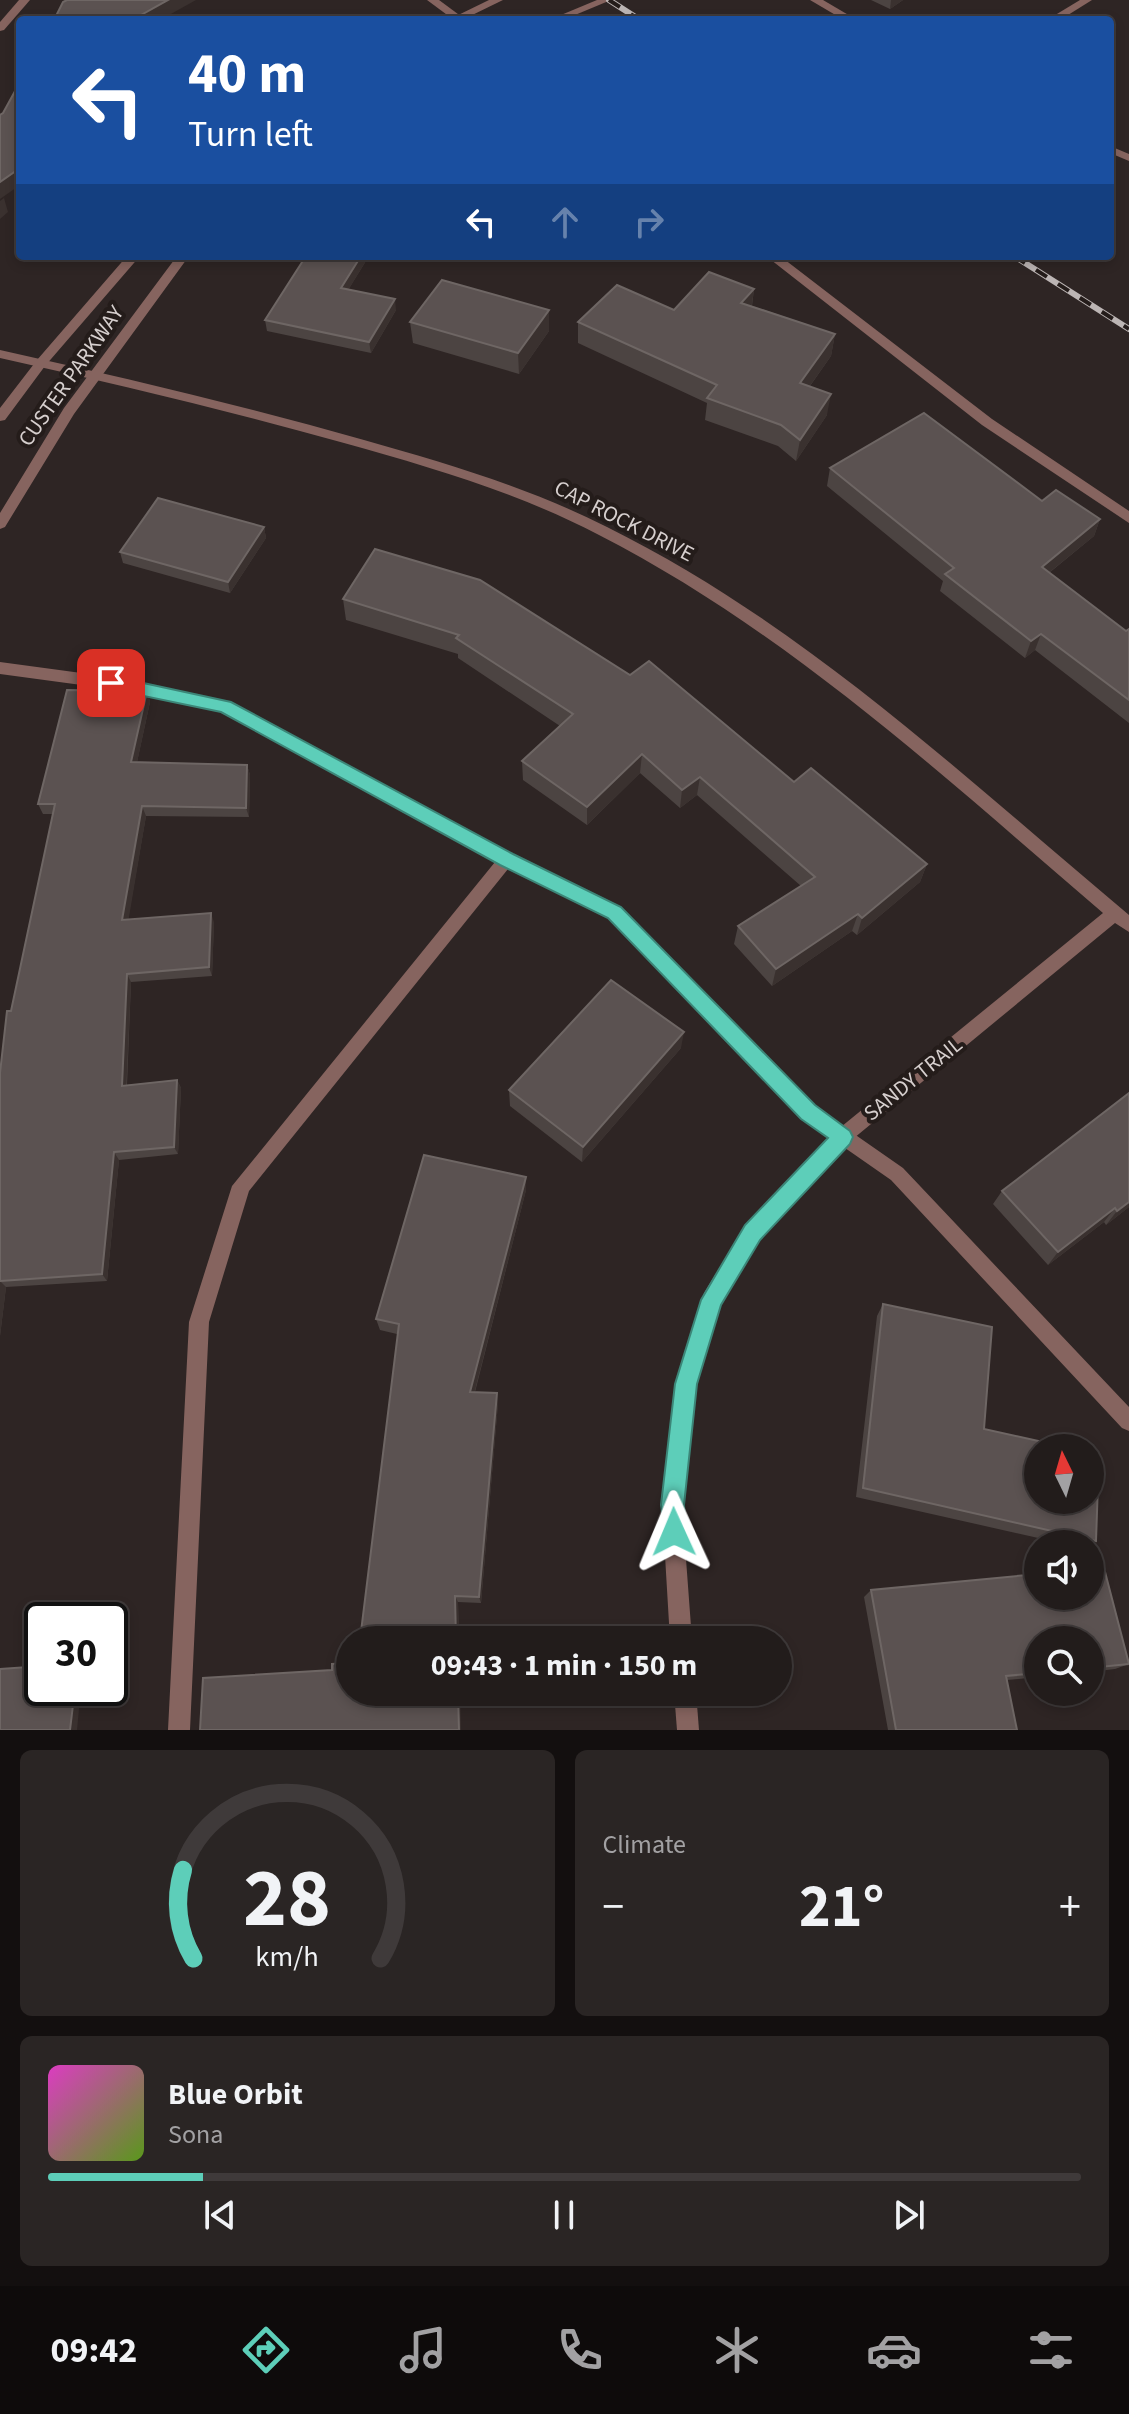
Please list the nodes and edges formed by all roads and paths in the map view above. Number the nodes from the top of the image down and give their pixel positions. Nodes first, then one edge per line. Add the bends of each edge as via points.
1 (25, 0) edge
2 (432, 0) edge
3 (498, 0) edge
4 (606, 0) edge
5 (815, 0) edge
6 (1087, 0) edge
7 (453, 16) edge
8 (463, 16) edge
9 (564, 16) edge
10 (845, 16) edge
11 (1059, 16) edge
12 (0, 28) edge
13 (131, 260) edge
14 (180, 260) edge
15 (777, 260) edge
16 (0, 354) edge
17 (41, 363) junction
18 (95, 376) junction
19 (0, 417) edge
20 (1129, 518) edge
21 (0, 524) edge
22 (0, 668) edge
23 (506, 860) junction
24 (1122, 919) edge
25 (842, 1137) junction
26 (1129, 1421) edge
27 (680, 1626) edge
28 (686, 1706) edge
29 (179, 1730) edge
30 (688, 1730) edge

1 - 12 street
2 - 7 street
3 - 8 street
4 - 9 street
5 - 10 street
6 - 11 street
13 - 17 street, CUSTER PARKWAY
14 - 18 street, CUSTER PARKWAY
15 - 20 street via 987,422
16 - 17 street, CAP ROCK DRIVE
17 - 18 street, CAP ROCK DRIVE
17 - 19 street, CUSTER PARKWAY
18 - 21 street, CUSTER PARKWAY
18 - 24 street, CAP ROCK DRIVE via 455,470 603,531 770,631 861,698
22 - 23 street via 225,706
23 - 25 street via 615,912 808,1112
23 - 29 street via 241,1186 199,1322
24 - 25 street, SANDY TRAIL
25 - 26 street via 897,1174
25 - 27 street, SANDY TRAIL via 752,1232 711,1300 686,1384 672,1505
28 - 30 street

